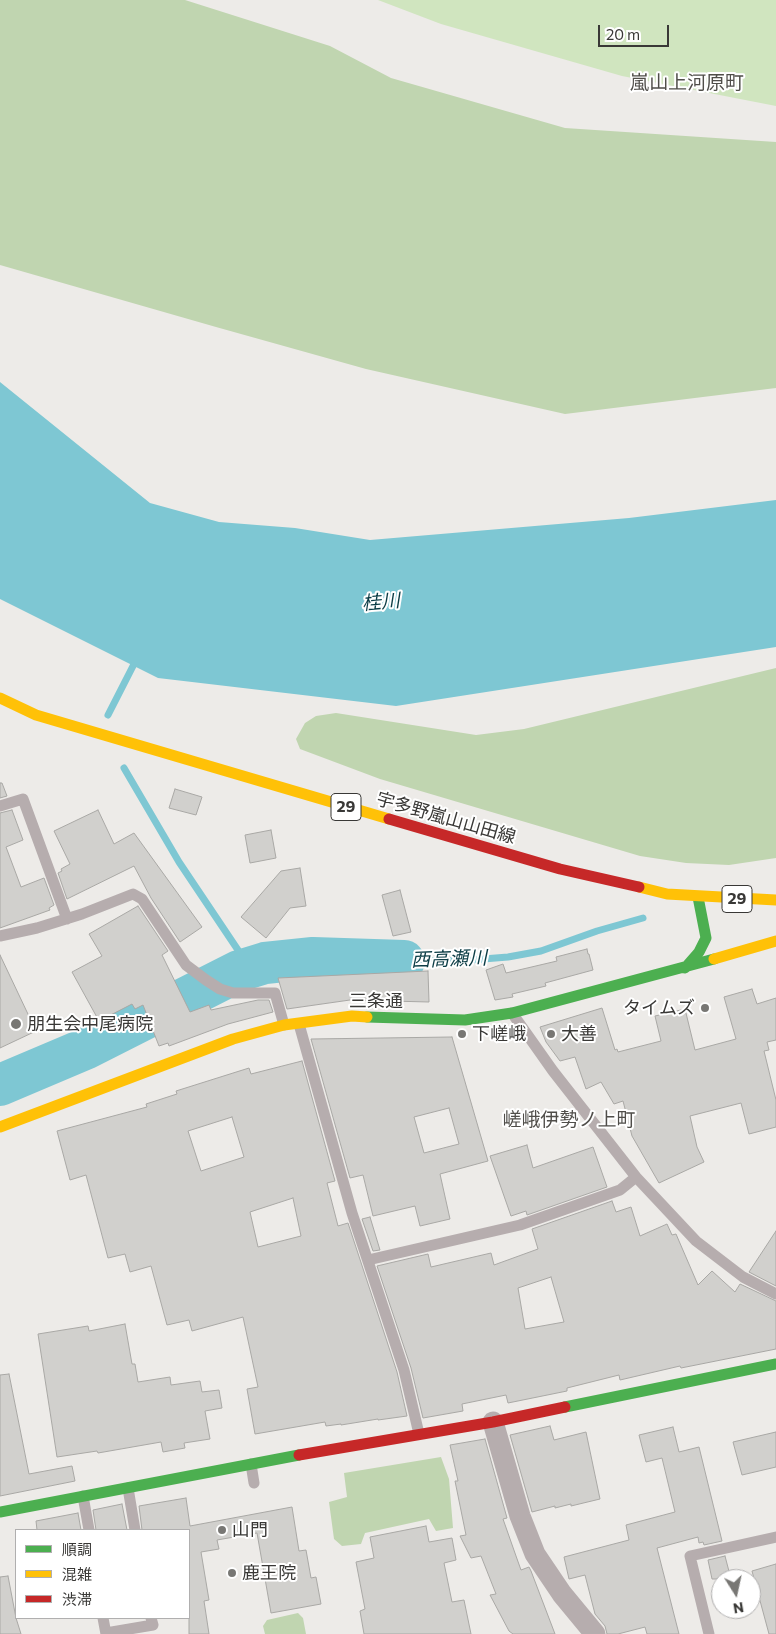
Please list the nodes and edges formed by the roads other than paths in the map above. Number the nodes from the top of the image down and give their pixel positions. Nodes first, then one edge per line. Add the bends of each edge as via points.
1 (0, 698) edge
2 (0, 806) edge
3 (698, 897) junction
4 (776, 900) edge
5 (67, 919) junction
6 (0, 936) edge
7 (752, 937) dead end
8 (776, 941) edge
9 (685, 968) junction
10 (512, 1013) junction
11 (299, 1024) junction
12 (284, 1025) junction
13 (0, 1127) edge
14 (636, 1177) junction
15 (368, 1260) junction
16 (776, 1294) edge
17 (776, 1364) edge
18 (493, 1422) junction
19 (419, 1434) junction
20 (128, 1486) junction
21 (83, 1496) junction
22 (0, 1512) edge
23 (89, 1529) edge
24 (136, 1529) edge
25 (776, 1536) edge
26 (103, 1619) edge
27 (151, 1619) edge
28 (106, 1634) edge
29 (595, 1634) edge
30 (709, 1634) edge

1 - 3 main road, 宇多野嵐山山田線 / 29 via 36,715 85,730 560,869 667,894
2 - 5 lane via 24,799
3 - 4 main road, 宇多野嵐山山田線 / 29
3 - 9 main road via 706,938
5 - 6 lane
5 - 12 lane via 133,894 142,899 186,965 206,980 233,993 276,993
7 - 9 main road
8 - 9 main road
9 - 10 main road, 三条通
10 - 11 main road, 三条通 via 465,1020 352,1016
10 - 14 lane
11 - 12 main road, 三条通
11 - 15 lane
12 - 13 main road, 三条通 via 234,1039
14 - 15 lane via 620,1190 520,1225
14 - 16 lane via 696,1241 743,1277
15 - 19 lane via 404,1370
17 - 18 main road
18 - 19 main road
18 - 29 street via 520,1516 535,1554
19 - 20 main road via 253,1475
20 - 21 main road
20 - 24 lane
21 - 22 main road
21 - 23 lane
25 - 30 lane via 690,1556
26 - 28 lane
27 - 28 lane via 153,1625

